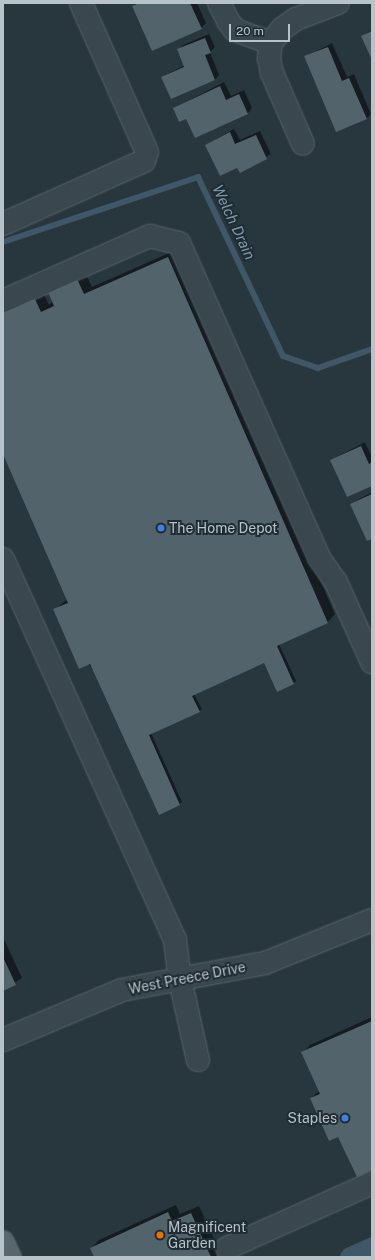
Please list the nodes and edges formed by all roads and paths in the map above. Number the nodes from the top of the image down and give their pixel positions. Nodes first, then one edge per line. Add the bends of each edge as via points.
1 (81, 3) edge
2 (220, 3) edge
3 (338, 3) edge
4 (271, 43) junction
5 (304, 144) dead end
6 (3, 224) edge
7 (3, 300) edge
8 (3, 559) edge
9 (372, 662) edge
10 (372, 920) edge
11 (180, 979) junction
12 (3, 1040) edge
13 (198, 1060) dead end
14 (372, 1183) edge
15 (3, 1242) edge
16 (227, 1248) dead end
17 (10, 1257) edge

1 - 6 street via 147,152 144,161
2 - 4 street via 235,30
3 - 4 street via 296,19 282,29
4 - 5 street via 269,58 272,73
7 - 9 street via 150,236 179,243 319,558 336,582
8 - 11 street via 175,940
10 - 11 street, West Preece Drive via 265,963
11 - 12 street, West Preece Drive via 122,990
11 - 13 street
14 - 16 street
15 - 17 main road

